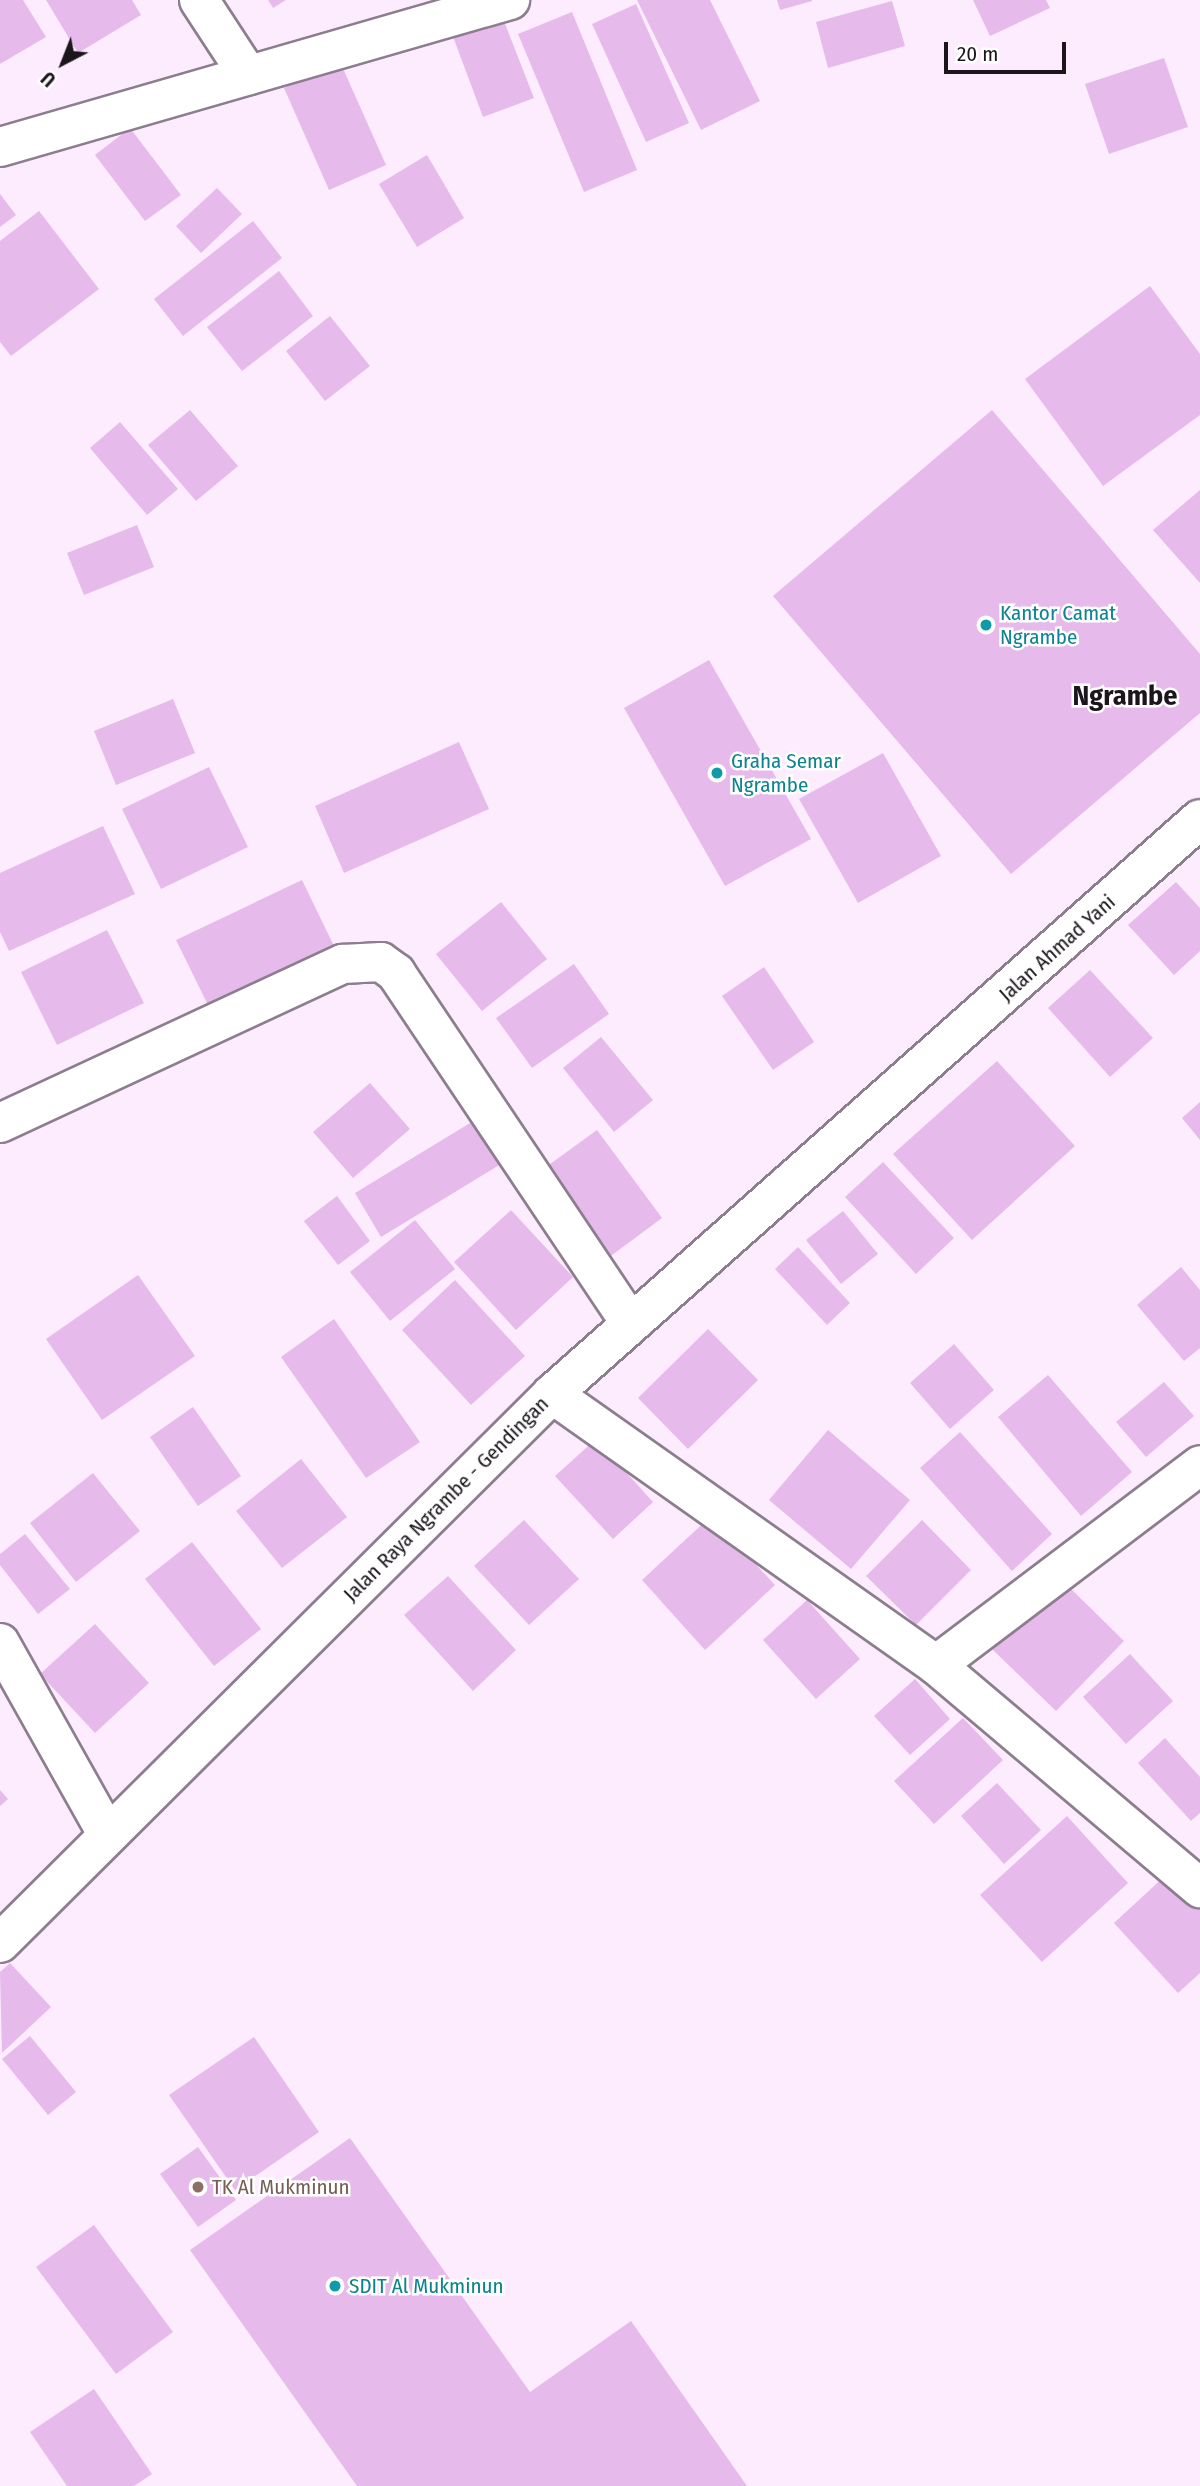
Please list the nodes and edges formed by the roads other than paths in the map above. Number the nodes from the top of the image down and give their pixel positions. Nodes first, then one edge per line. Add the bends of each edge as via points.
1 (199, 0) edge
2 (510, 0) edge
3 (248, 75) junction
4 (0, 147) edge
5 (1200, 819) edge
6 (913, 1077) joint
7 (0, 1123) edge
8 (630, 1322) junction
9 (551, 1394) junction
10 (1200, 1465) edge
11 (0, 1643) edge
12 (936, 1665) junction
13 (107, 1834) junction
14 (1200, 1888) edge
15 (0, 1943) edge

1 - 3 street
2 - 3 street
3 - 4 street
5 - 6 street, Jalan Ahmad Yani
6 - 8 street, Jalan Raya Ngrambe - Gendingan
7 - 8 street via 343,964 381,962 396,973
8 - 9 street, Jalan Raya Ngrambe - Gendingan
9 - 12 street
9 - 13 street, Jalan Raya Ngrambe - Gendingan
10 - 12 street
11 - 13 street
12 - 14 street
13 - 15 street, Jalan Raya Ngrambe - Gendingan

